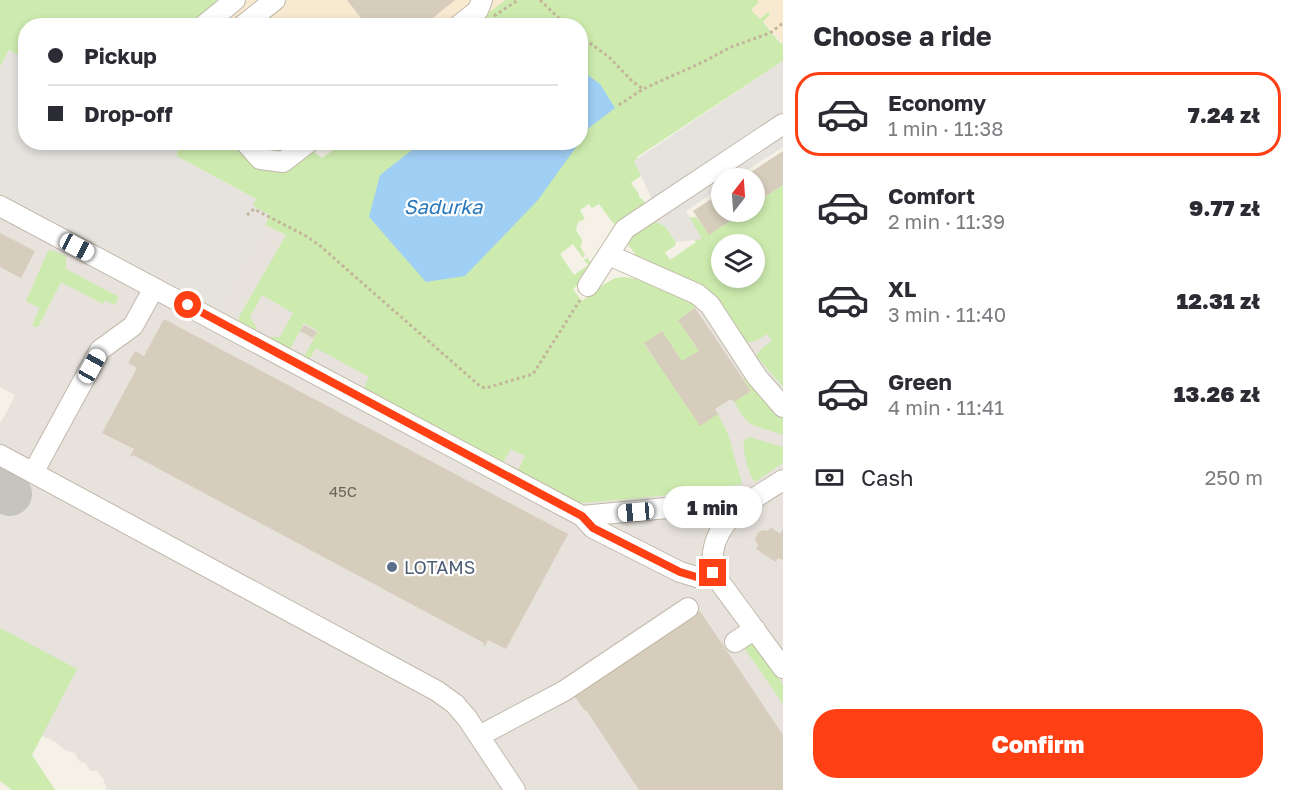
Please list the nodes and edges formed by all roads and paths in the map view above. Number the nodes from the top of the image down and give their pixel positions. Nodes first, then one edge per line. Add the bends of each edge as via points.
1 (235, 0) edge
2 (275, 0) edge
3 (482, 0) edge
4 (540, 0) edge
5 (213, 18) edge
6 (252, 18) edge
7 (468, 18) edge
8 (559, 18) edge
9 (783, 23) edge
10 (588, 42) edge
11 (643, 89) junction
12 (619, 105) dead end
13 (783, 124) edge
14 (252, 150) edge
15 (299, 150) edge
16 (0, 206) edge
17 (247, 215) dead end
18 (609, 255) junction
19 (588, 286) joint
20 (154, 288) junction
21 (783, 407) edge
22 (0, 455) edge
23 (33, 473) junction
24 (783, 480) edge
25 (752, 500) junction
26 (582, 516) junction
27 (713, 573) junction
28 (688, 608) dead end
29 (755, 629) junction
30 (735, 642) dead end
31 (783, 668) edge
32 (479, 736) junction
33 (515, 790) edge

1 - 5 lane
2 - 6 lane
3 - 7 lane
4 - 8 path
9 - 11 path via 770,33 731,46
10 - 11 path
11 - 12 path
13 - 18 lane via 625,230
14 - 15 lane via 260,159 283,162
16 - 20 lane
17 - 19 path via 254,209 319,245 481,387 533,374
18 - 19 lane
18 - 21 lane via 697,294 710,305 757,377
20 - 23 lane via 133,326 100,350
20 - 26 lane
22 - 23 lane
23 - 32 lane via 437,691 455,704
24 - 25 lane
25 - 26 lane
25 - 27 lane via 737,510 717,538 712,553
26 - 27 lane via 593,528 680,572 700,578
27 - 29 lane
28 - 32 lane via 564,691
29 - 30 lane
29 - 31 lane
32 - 33 lane

